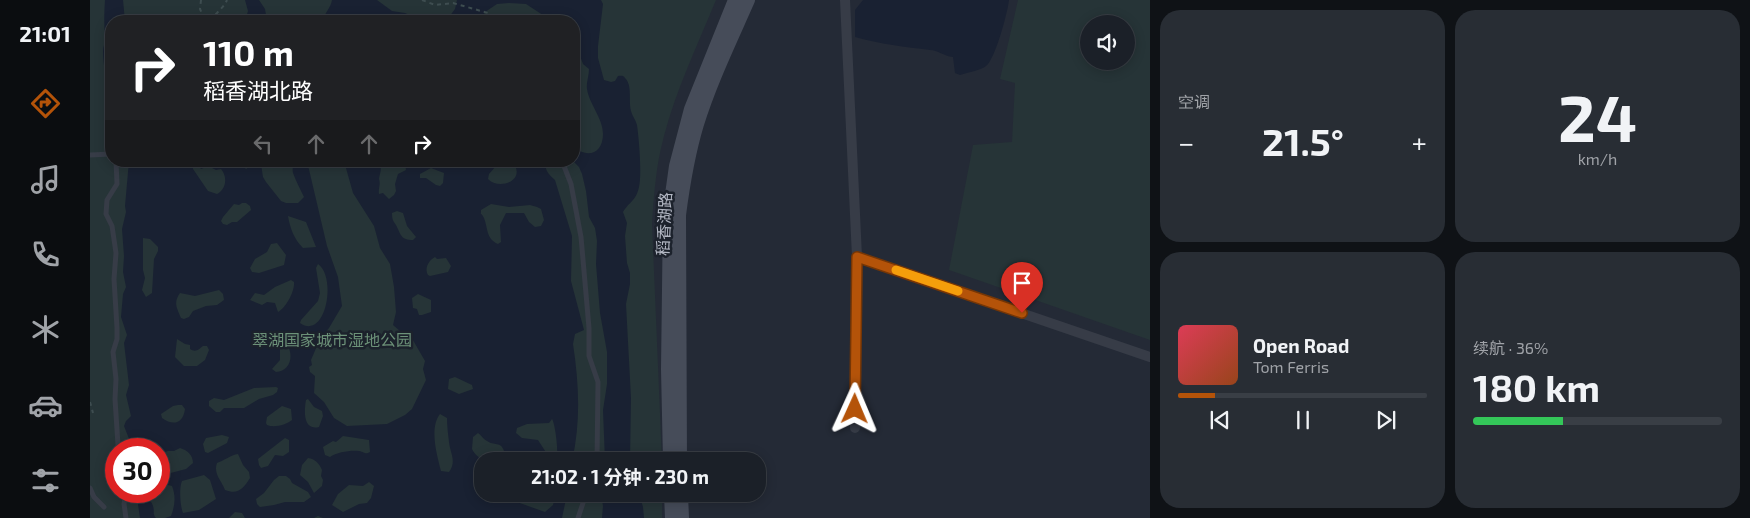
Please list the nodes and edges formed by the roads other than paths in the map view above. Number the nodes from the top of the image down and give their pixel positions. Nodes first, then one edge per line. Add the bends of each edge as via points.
1 (735, 0) edge
2 (748, 0) edge
3 (845, 0) edge
4 (105, 154) edge
5 (90, 155) edge
6 (116, 167) edge
7 (564, 167) edge
8 (857, 257) junction
9 (1150, 357) edge
10 (855, 428) dead end
11 (118, 438) edge
12 (597, 452) edge
13 (670, 452) edge
14 (680, 452) edge
15 (90, 488) edge
16 (583, 502) edge
17 (671, 502) edge
18 (681, 502) edge
19 (124, 503) edge
20 (104, 507) dead end
21 (126, 518) edge
22 (578, 518) edge
23 (672, 518) edge
24 (682, 518) edge

1 - 13 street, 稻香湖路 via 691,109 676,166 670,209
2 - 14 street, 稻香湖路 via 697,123 683,184 679,215
3 - 8 street
4 - 5 lane
6 - 11 lane via 117,184 107,200 106,214 112,226 116,253 117,328 113,352
7 - 12 lane via 571,184 581,237 589,356 598,382
8 - 9 street
8 - 10 street
15 - 20 lane
16 - 22 lane
17 - 23 street
18 - 24 street
19 - 21 lane

